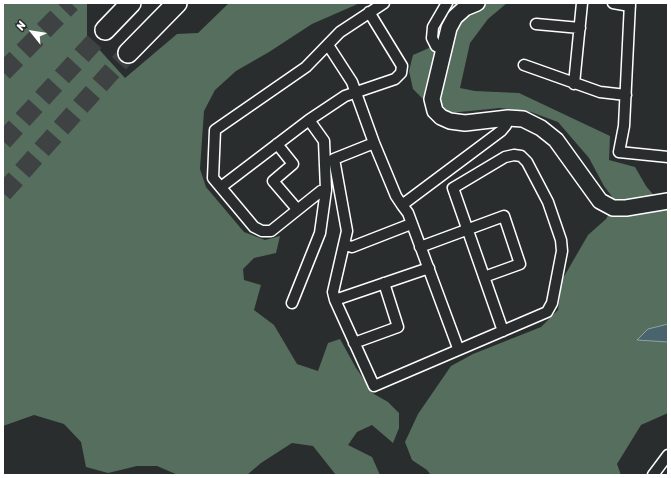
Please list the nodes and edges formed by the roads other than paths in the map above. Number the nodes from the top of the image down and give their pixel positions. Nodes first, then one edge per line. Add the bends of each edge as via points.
1 (131, 3) edge
2 (177, 3) edge
3 (384, 3) edge
4 (447, 3) edge
5 (477, 3) edge
6 (582, 3) edge
7 (613, 3) edge
8 (630, 5) edge
9 (369, 12) junction
10 (536, 24) dead end
11 (580, 28) junction
12 (105, 30) tunnel mouth
13 (328, 45) junction
14 (443, 50) junction
15 (128, 53) tunnel mouth
16 (524, 65) dead end
17 (574, 84) junction
18 (355, 93) junction
19 (626, 95) junction
20 (508, 118) junction
21 (309, 120) junction
22 (374, 143) junction
23 (278, 144) junction
24 (668, 157) edge
25 (221, 187) junction
26 (326, 190) junction
27 (668, 201) edge
28 (402, 205) junction
29 (297, 209) junction
30 (411, 224) junction
31 (467, 229) junction
32 (344, 245) junction
33 (420, 247) junction
34 (429, 268) junction
35 (484, 277) junction
36 (384, 283) junction
37 (335, 300) junction
38 (292, 303) dead end
39 (503, 331) junction
40 (354, 343) junction
41 (458, 348) junction
42 (668, 455) edge
43 (653, 475) edge

1 - 12 highway
2 - 15 highway
3 - 9 street
4 - 14 street via 433,27 432,38 436,46
5 - 14 street via 465,8 455,17
6 - 11 street
7 - 8 street
8 - 19 street
9 - 13 street via 340,32
9 - 18 street via 402,66 401,73 395,79
10 - 11 street
11 - 17 street
13 - 18 street via 352,82
13 - 25 street via 306,66 215,130 213,178
14 - 20 street via 432,99 435,111 450,121 465,123
16 - 17 street
17 - 19 street via 600,92
18 - 21 street via 345,96
18 - 22 street
19 - 24 street via 619,152
20 - 27 street via 530,122 556,140 600,201 613,208
20 - 28 street via 501,131
21 - 23 street
21 - 26 street via 324,141
22 - 28 street
22 - 32 street via 334,159 347,231
23 - 25 street
23 - 29 street via 293,164 273,181
25 - 29 street via 254,227 262,231 271,230
26 - 29 street via 320,191
26 - 38 street via 320,233
28 - 30 street
30 - 32 street via 352,247
30 - 33 street
31 - 33 street
31 - 35 street
31 - 35 street via 504,216 520,264
31 - 39 street via 453,188 504,156 522,156 528,162 548,202 561,240 562,251 552,303 547,312
32 - 37 street via 333,292
33 - 34 street
34 - 36 street
34 - 41 street
35 - 39 street
36 - 37 street
36 - 40 street via 398,327
37 - 40 street
39 - 41 street
40 - 41 street via 374,386
42 - 43 street

